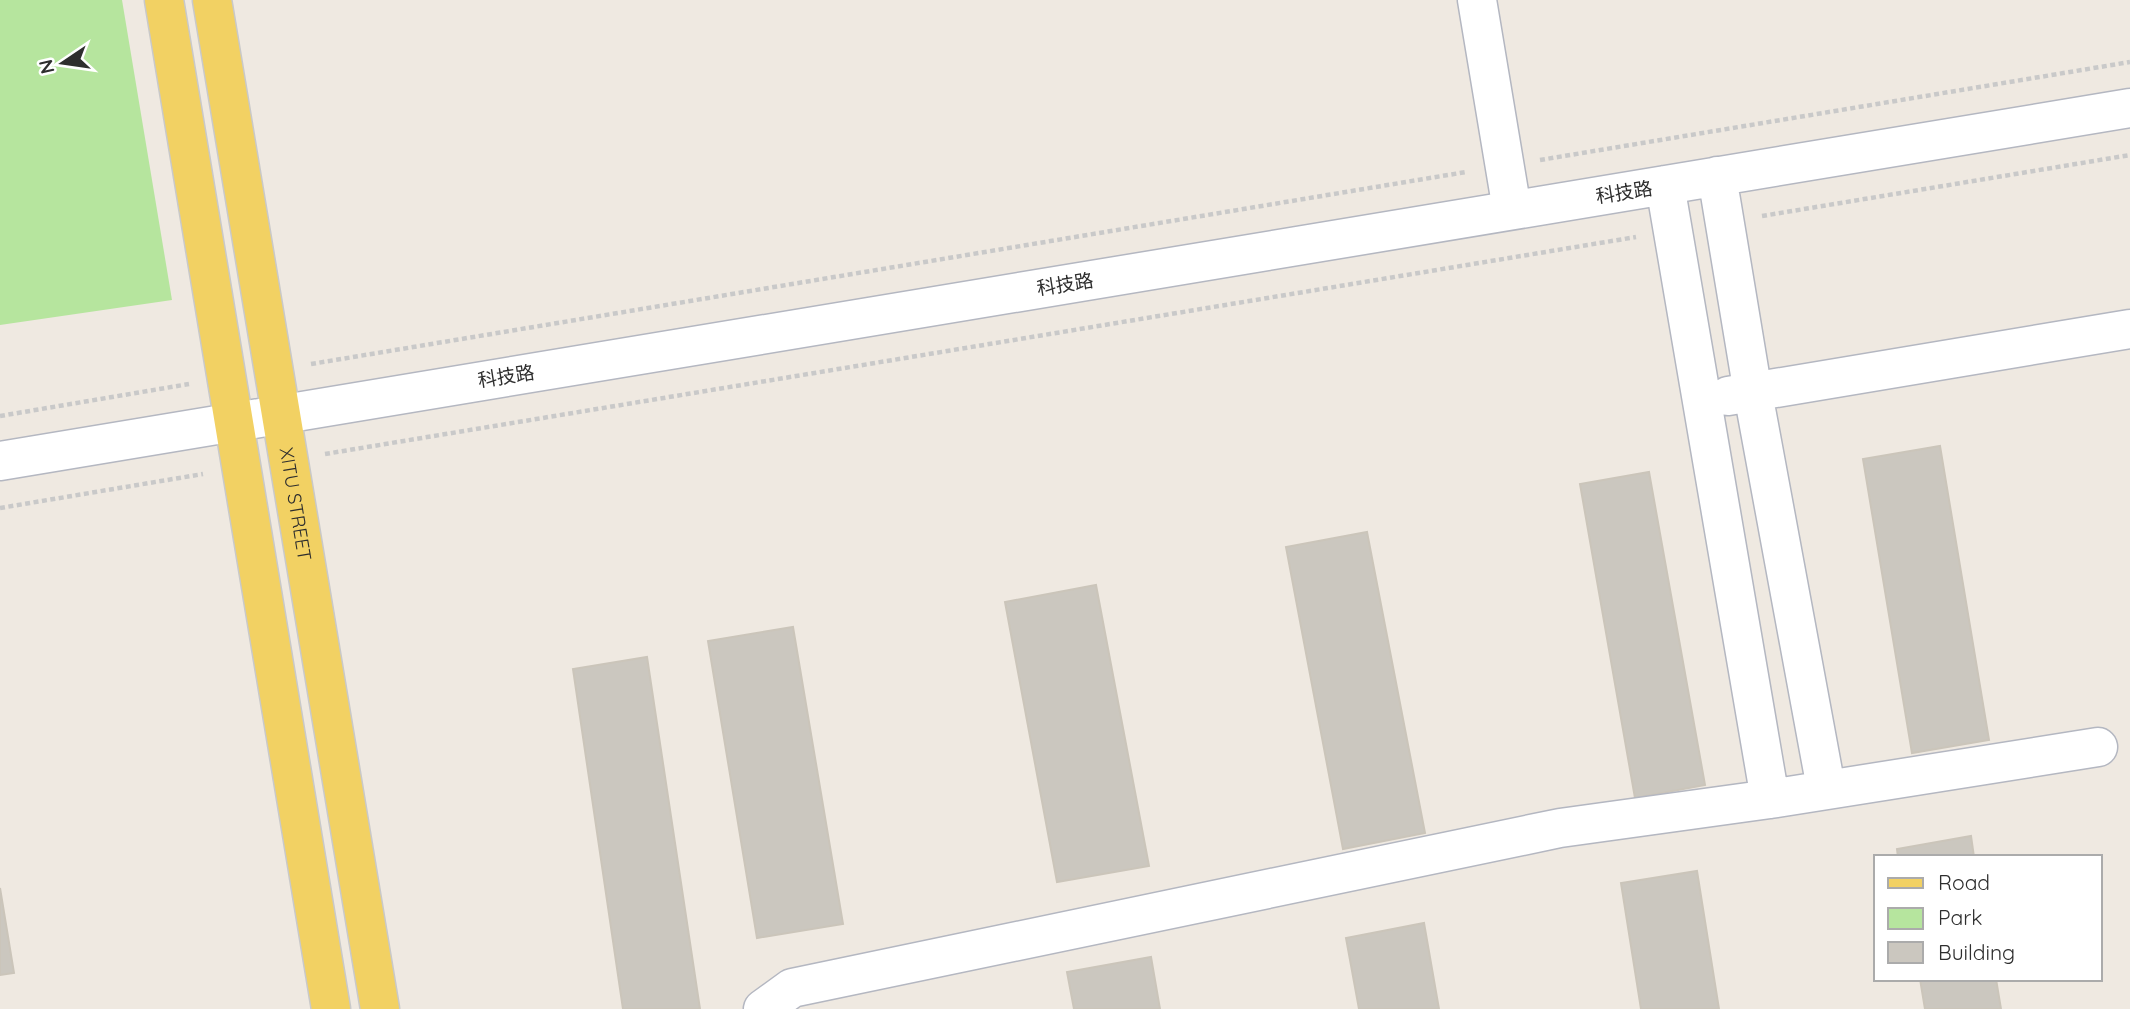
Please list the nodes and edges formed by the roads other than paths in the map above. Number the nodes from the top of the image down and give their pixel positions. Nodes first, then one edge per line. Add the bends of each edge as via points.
1 (164, 0) edge
2 (212, 0) edge
3 (1477, 0) edge
4 (2130, 108) edge
5 (1717, 176) junction
6 (1665, 185) junction
7 (1512, 210) junction
8 (2130, 329) edge
9 (1752, 393) junction
10 (1701, 399) junction
11 (281, 414) junction
12 (234, 422) junction
13 (0, 461) edge
14 (2098, 747) dead end
15 (1826, 788) junction
16 (1770, 799) junction
17 (331, 1009) edge
18 (380, 1009) edge
19 (763, 1009) edge

1 - 12 main road
2 - 11 main road, XITU STREET
3 - 7 street
4 - 5 street, 科技路
5 - 6 street, 科技路
5 - 9 street
6 - 7 street, 科技路
6 - 10 street
7 - 11 street, 科技路
8 - 9 street
9 - 10 street
9 - 15 street
10 - 16 street
11 - 12 street, 科技路
11 - 18 main road, XITU STREET
12 - 13 street, 科技路
12 - 17 main road
14 - 15 street
15 - 16 street
16 - 19 street via 1560,828 792,988

